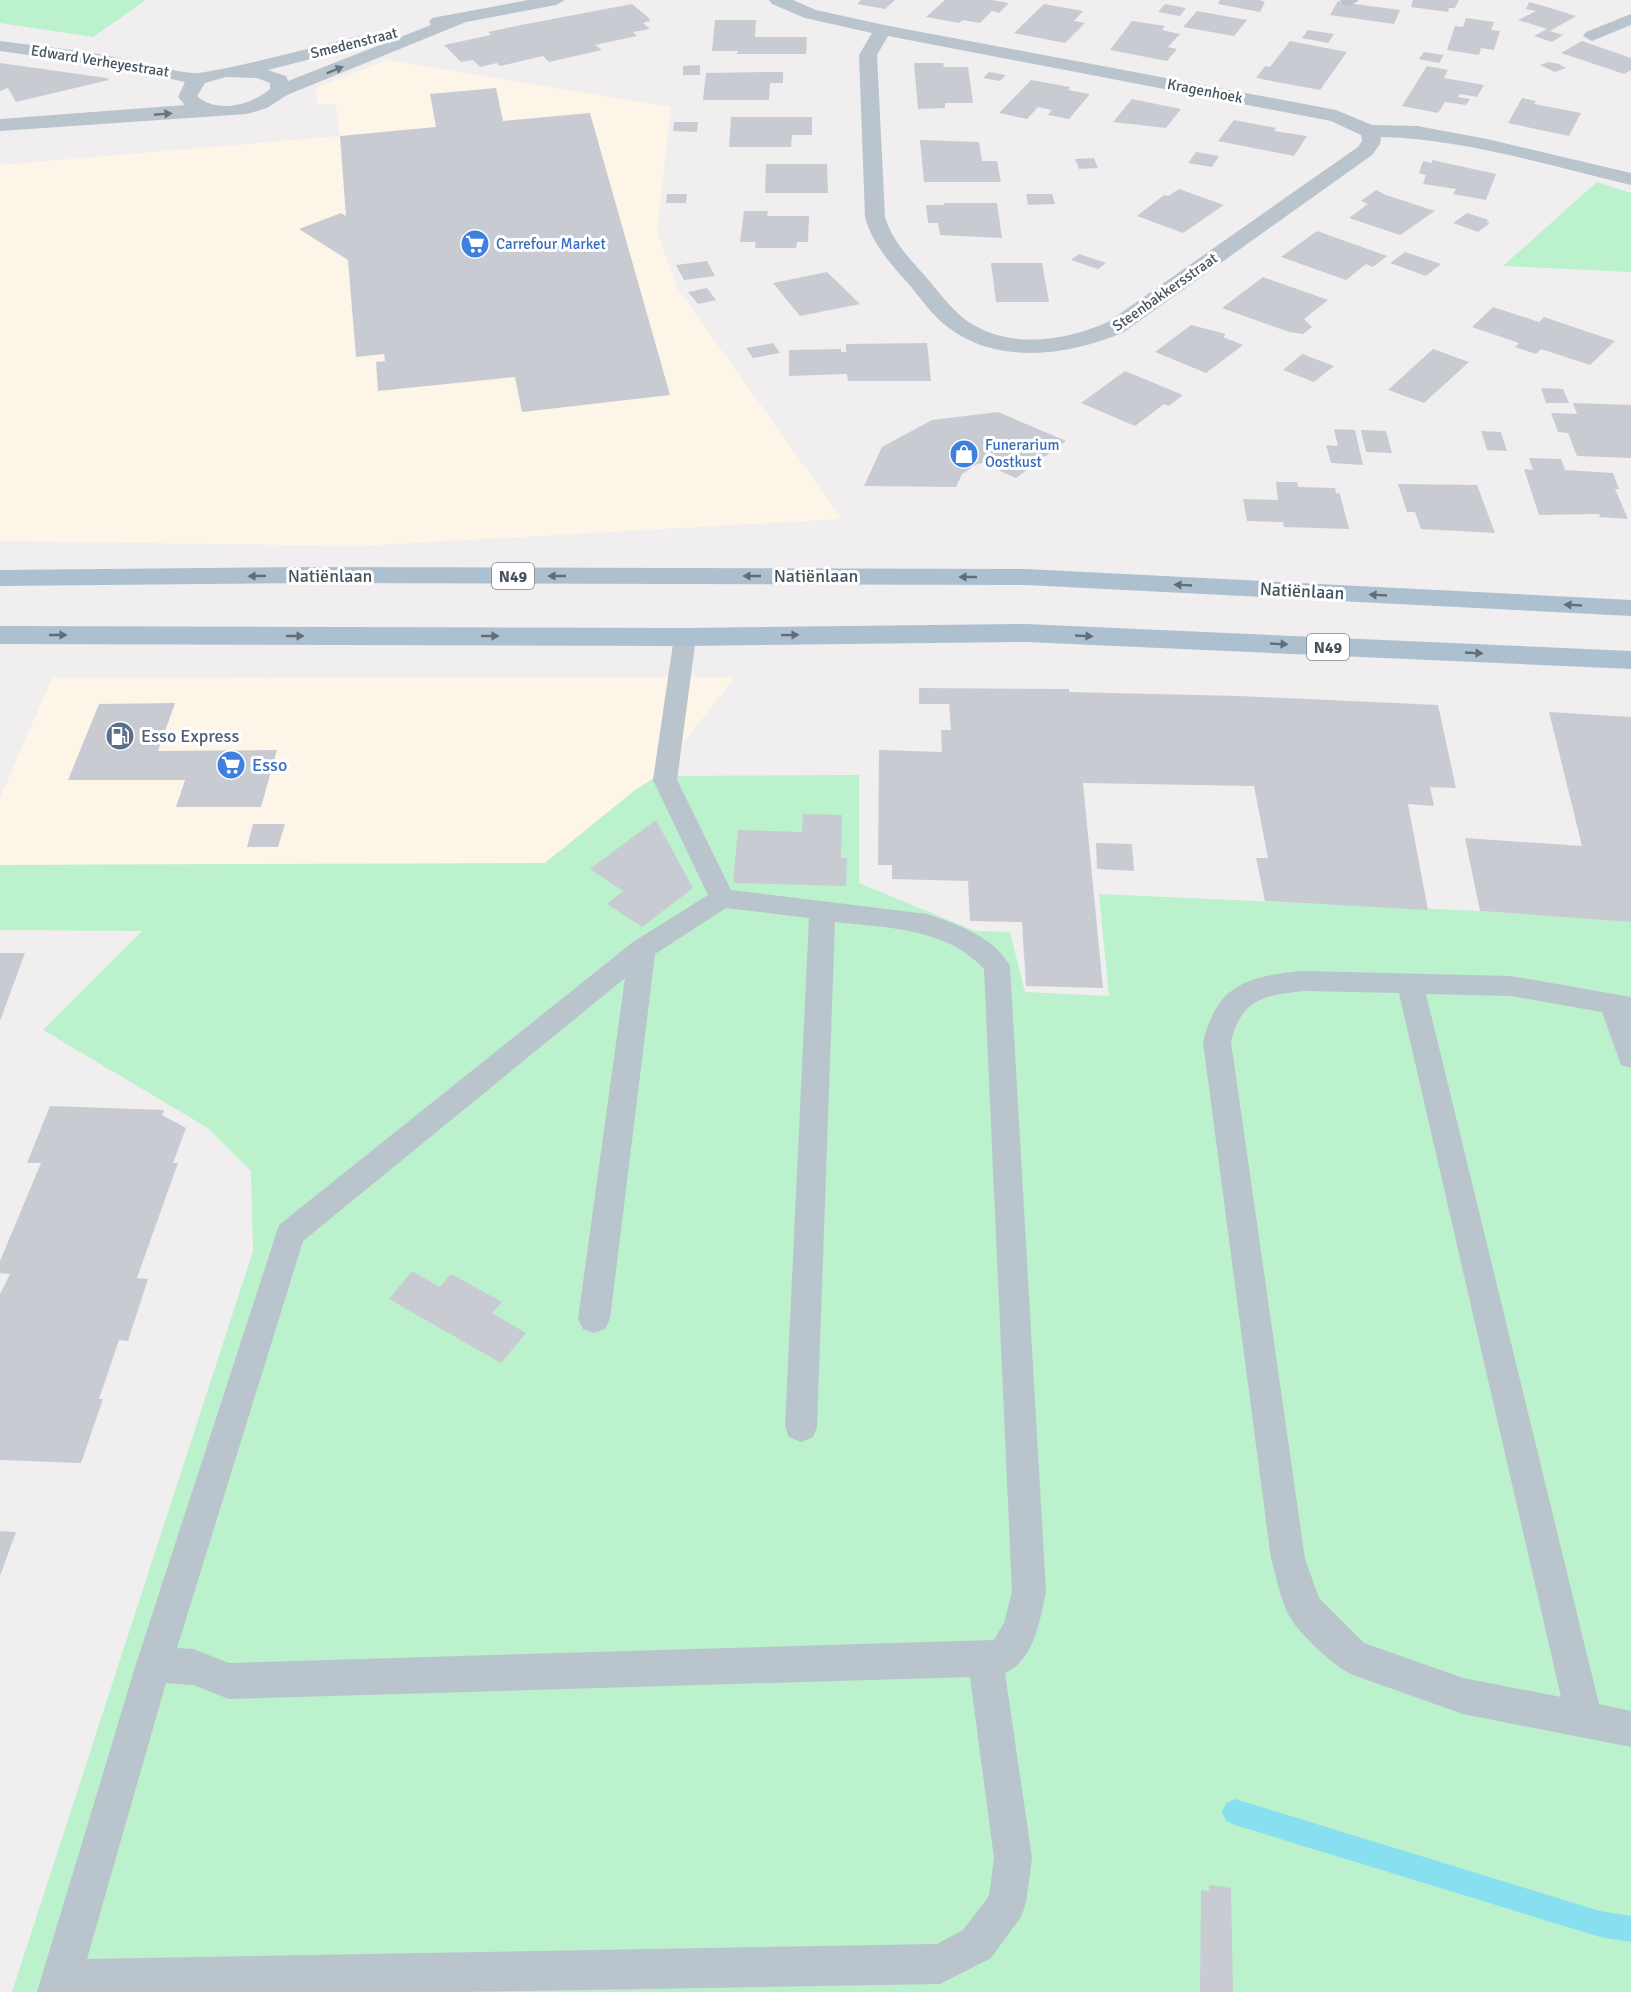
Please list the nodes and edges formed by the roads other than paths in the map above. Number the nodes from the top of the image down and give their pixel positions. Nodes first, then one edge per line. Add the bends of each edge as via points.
1 (556, 0) edge
2 (778, 0) edge
3 (1631, 19) edge
4 (459, 20) junction
5 (884, 30) junction
6 (1592, 36) dead end
7 (0, 46) edge
8 (251, 70) junction
9 (194, 85) junction
10 (280, 91) junction
11 (210, 109) junction
12 (0, 114) edge
13 (0, 125) edge
14 (1369, 131) junction
15 (1631, 179) edge
16 (0, 578) edge
17 (1631, 608) edge
18 (0, 635) edge
19 (685, 637) junction
20 (1631, 660) edge
21 (722, 898) junction
22 (822, 911) junction
23 (642, 949) junction
24 (1410, 984) junction
25 (1622, 1005) edge
26 (1631, 1057) edge
27 (594, 1319) dead end
28 (801, 1427) dead end
29 (985, 1659) junction
30 (154, 1665) junction
31 (1584, 1719) junction
32 (1631, 1729) edge
33 (59, 1986) edge

1 - 4 street, Smedenstraat
2 - 5 street, Kragenhoek via 811,14
3 - 6 street
4 - 8 street, Smedenstraat via 431,23
10 -> 4 street, Smedenstraat
5 - 14 street, Kragenhoek via 1336,116
5 - 14 street, Steenbakkersstraat via 868,55 878,230 886,245 950,318 976,333 1012,344 1072,343 1116,327 1365,151 1373,138
7 - 9 street, Edward Verheyestraat via 109,61
8 - 9 street via 224,72
8 - 10 street via 279,80
9 - 11 street via 191,102
9 - 12 street via 128,104 33,108
10 - 11 street, Smedenstraat via 256,106
13 -> 11 street
14 - 15 street, Kragenhoek via 1418,132
17 -> 16 main road, Natiënlaan / N49 via 1027,577
18 -> 19 main road, N49
19 -> 20 main road, N49 via 1026,633
19 - 21 lane via 664,780
21 - 22 lane
21 - 23 lane
22 - 28 lane
22 - 29 lane via 927,924 964,939 985,952 997,966 1029,1592 1020,1629 1005,1654
23 - 27 lane
23 - 30 lane via 290,1234
24 - 25 lane via 1512,986
24 - 31 lane
24 - 31 lane via 1269,984 1247,993 1223,1018 1217,1042 1288,1559 1305,1609 1353,1657 1463,1696
25 - 26 lane
29 - 30 lane via 229,1681 193,1667
29 - 33 lane via 1013,1858 1007,1903 977,1944 940,1964
30 - 33 lane
31 - 32 lane

